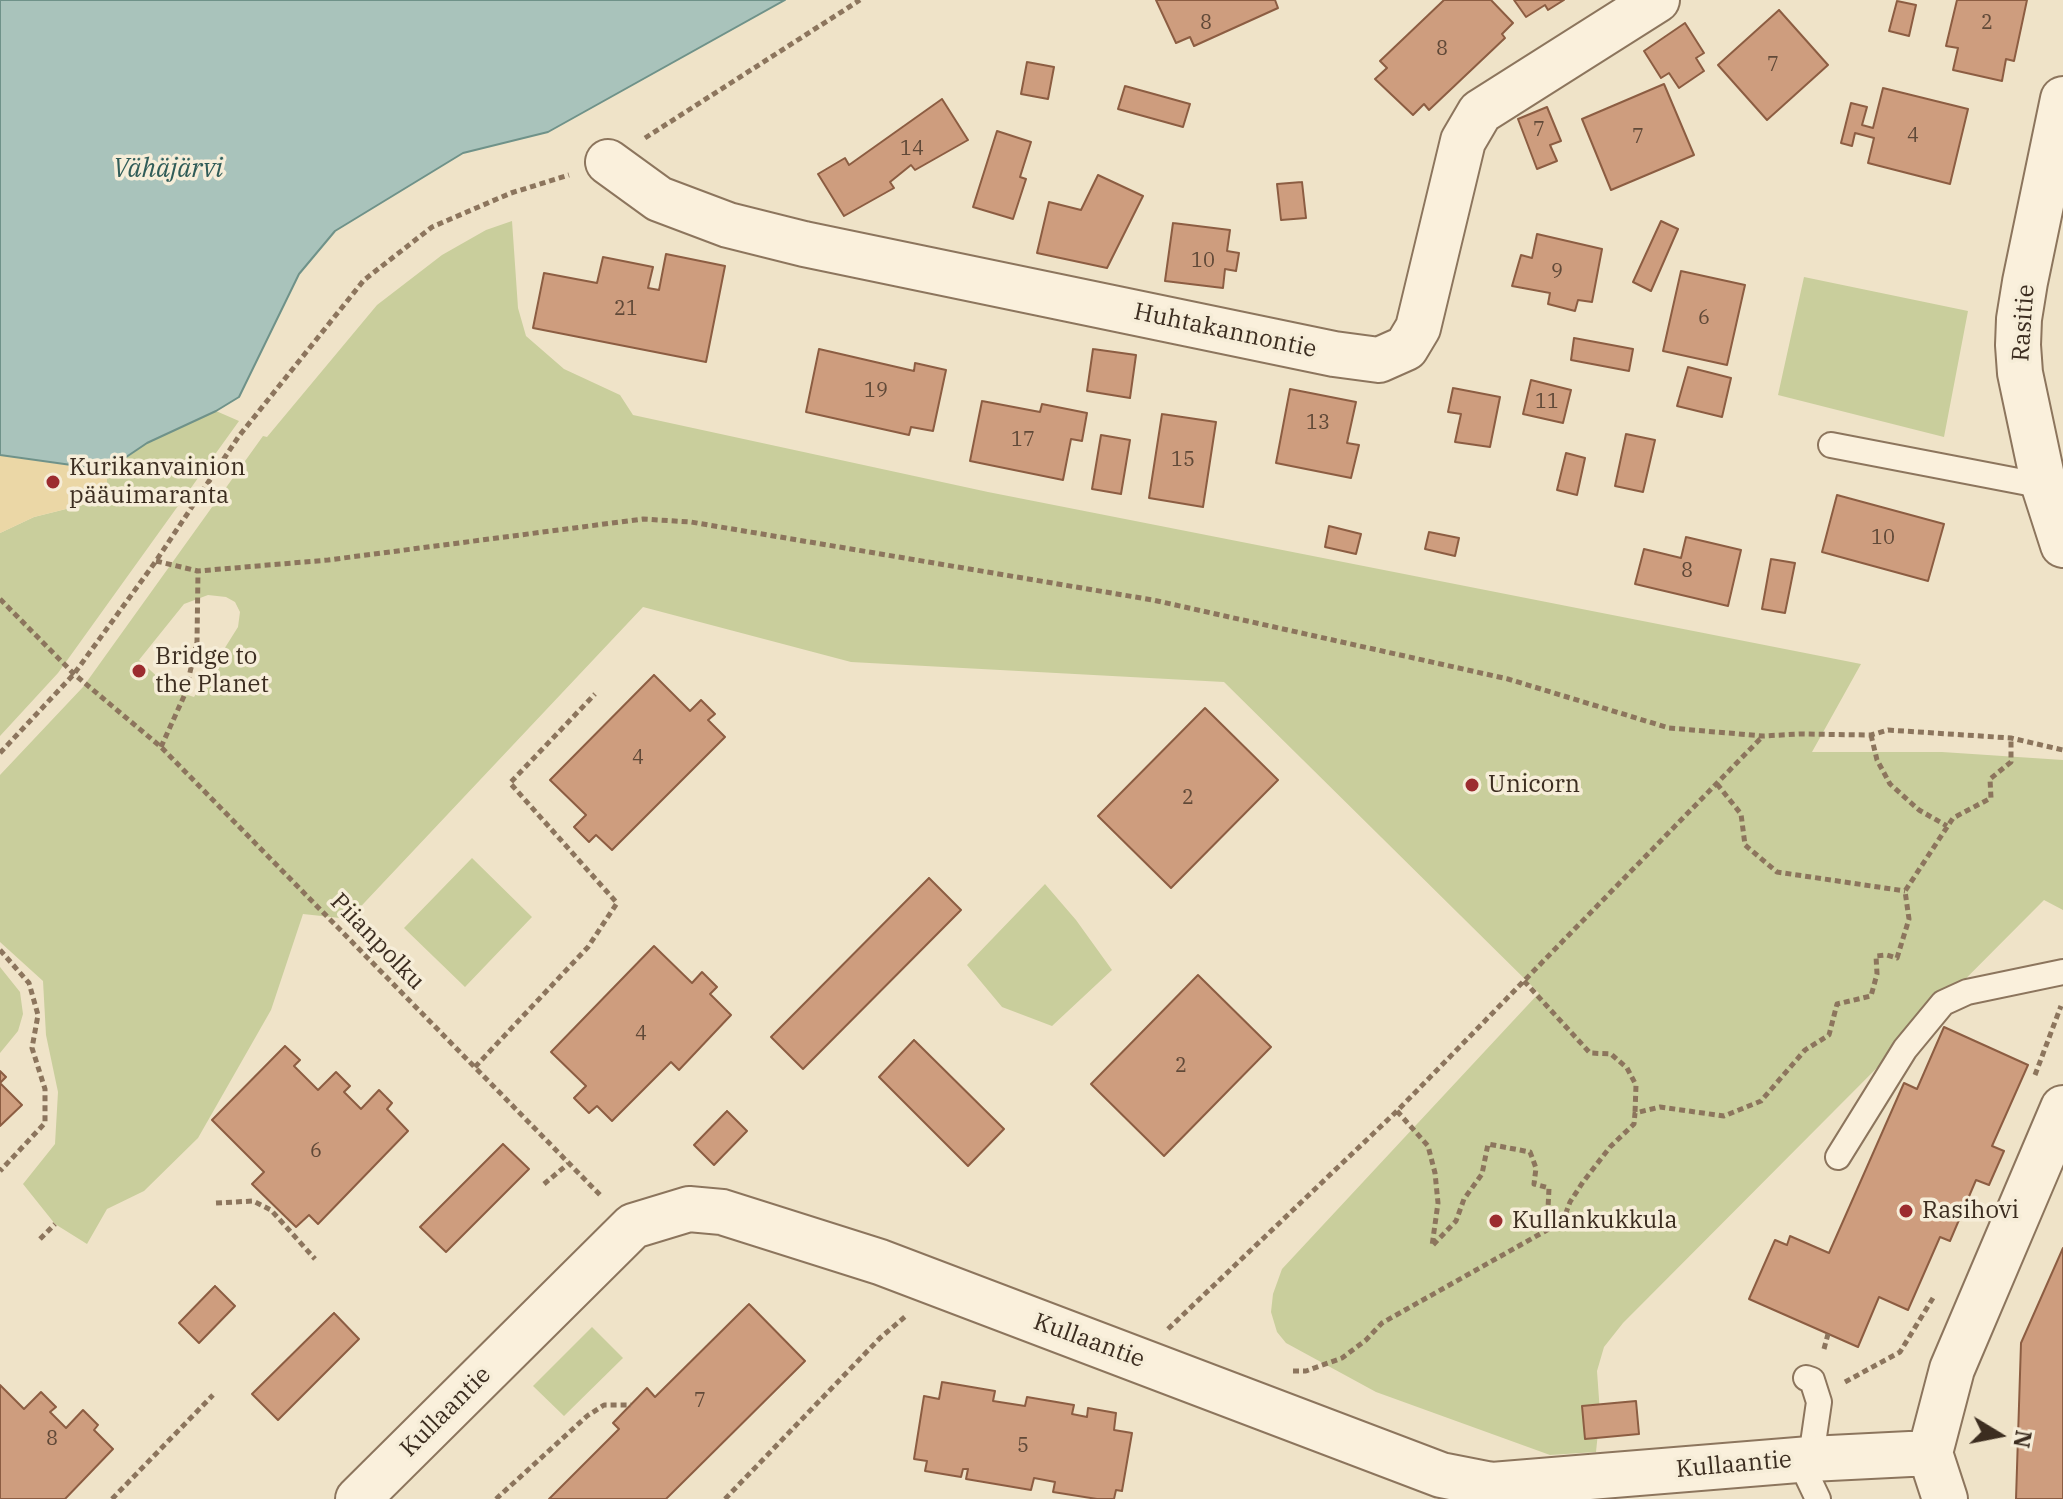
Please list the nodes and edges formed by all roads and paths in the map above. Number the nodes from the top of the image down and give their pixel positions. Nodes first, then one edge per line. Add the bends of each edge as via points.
1 (860, 0) edge
2 (1657, 0) edge
3 (2063, 99) edge
4 (608, 162) junction
5 (1831, 445) dead end
6 (2044, 486) junction
7 (2063, 545) edge
8 (156, 561) junction
9 (198, 571) junction
10 (0, 599) edge
11 (74, 674) junction
12 (595, 694) dead end
13 (1871, 735) junction
14 (1763, 736) junction
15 (2011, 738) junction
16 (161, 747) junction
17 (2063, 750) edge
18 (0, 753) edge
19 (1717, 784) junction
20 (1947, 826) junction
21 (1905, 891) junction
22 (0, 950) edge
23 (2063, 972) edge
24 (1524, 981) junction
25 (2063, 1000) edge
26 (475, 1067) junction
27 (2047, 1096) edge
28 (1397, 1111) junction
29 (1635, 1113) junction
30 (1838, 1157) dead end
31 (568, 1164) junction
32 (0, 1171) edge
33 (544, 1184) dead end
34 (216, 1203) dead end
35 (55, 1224) dead end
36 (633, 1226) junction
37 (1547, 1229) junction
38 (40, 1239) dead end
39 (315, 1259) dead end
40 (940, 1285) junction
41 (1933, 1298) dead end
42 (1171, 1324) junction
43 (1185, 1331) dead end
44 (1147, 1362) junction
45 (1282, 1371) dead end
46 (1806, 1378) dead end
47 (213, 1395) dead end
48 (1819, 1402) junction
49 (631, 1405) dead end
50 (1930, 1453) junction
51 (1814, 1479) edge
52 (376, 1493) edge
53 (112, 1499) edge
54 (496, 1499) edge
55 (725, 1499) edge
56 (1945, 1499) edge

1 - 4 path
2 - 4 street, Huhtakannontie via 1480,112 1463,141 1418,328 1406,348 1379,360 728,225 659,199
3 - 6 street, Rasitie via 2019,319 2020,373
4 - 8 path via 511,193 432,227 364,280 239,436
5 - 6 lane
6 - 7 street, Rasitie
8 - 9 path
8 - 11 path
9 - 14 path via 328,560 643,519 691,522 1153,600 1508,679 1669,728
9 - 16 path via 197,642 185,694
10 - 11 path, Piianpolku
11 - 16 path, Piianpolku
11 - 18 path
12 - 26 path via 510,783 617,903 588,947
13 - 14 path
13 - 15 path via 1888,730
13 - 20 path via 1890,784
14 - 19 path
15 - 17 path
15 - 20 path via 2011,762 1990,779 1991,798
16 - 26 path, Piianpolku
19 - 21 path via 1741,814 1745,845 1777,872
19 - 24 path
20 - 21 path
21 - 29 path via 1909,919 1897,958 1876,956 1871,996 1837,1004 1829,1035 1805,1050 1761,1101 1724,1116 1660,1107
22 - 32 path via 29,983 38,1015 32,1048 45,1089 45,1123
23 - 30 lane via 1967,992 1943,1003 1905,1049
24 - 28 path
24 - 29 path via 1590,1053 1611,1054 1627,1068 1636,1085
25 - 27 path
26 - 31 path, Piianpolku
27 - 50 street via 1952,1369
28 - 37 path via 1428,1146 1438,1203 1432,1246 1456,1221 1482,1174 1488,1144 1530,1152 1534,1184 1549,1188
28 - 42 path
29 - 37 path via 1634,1124 1583,1182 1563,1221
31 - 33 path
31 - 36 path, Piianpolku
34 - 39 path via 253,1201 271,1210
35 - 38 path
36 - 40 street, Kullaantie via 689,1209 722,1212
36 - 52 street, Kullaantie
37 - 45 path via 1382,1323 1342,1358 1306,1371
40 - 44 street, Kullaantie
40 - 55 path via 880,1338
41 - 48 path via 1900,1352 1832,1388
42 - 43 path
42 - 44 path
44 - 51 street, Kullaantie via 1441,1475 1492,1485
46 - 48 lane via 1812,1380
47 - 53 path
48 - 51 lane
49 - 54 path via 604,1405 587,1416
50 - 51 street, Kullaantie
50 - 56 street

